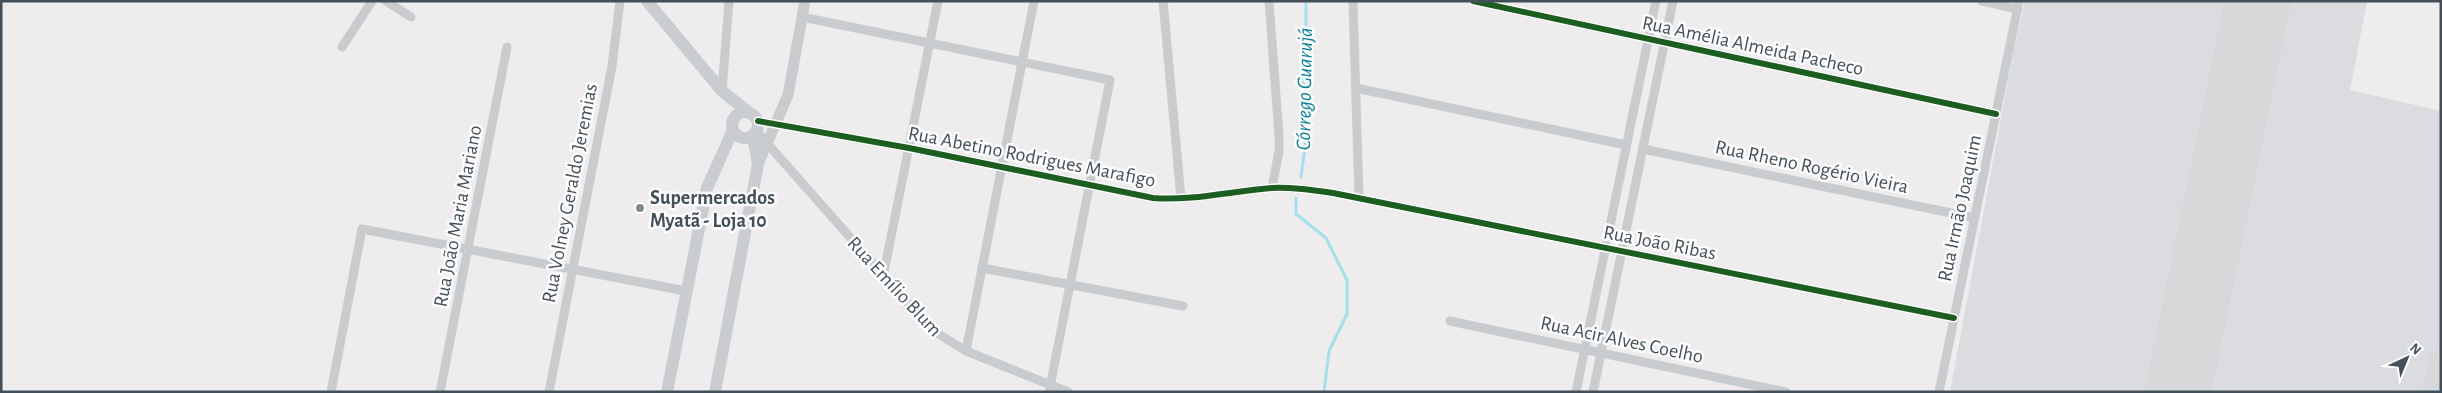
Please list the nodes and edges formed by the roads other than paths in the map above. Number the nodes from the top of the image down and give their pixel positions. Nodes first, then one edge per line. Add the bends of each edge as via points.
1 (372, 1) edge
2 (386, 1) edge
3 (620, 1) edge
4 (647, 1) edge
5 (728, 1) edge
6 (805, 1) edge
7 (938, 1) edge
8 (1034, 1) edge
9 (1163, 1) edge
10 (1269, 1) edge
11 (1353, 1) edge
12 (1474, 1) edge
13 (1656, 1) edge
14 (1673, 1) edge
15 (1982, 1) edge
16 (2019, 5) edge
17 (411, 17) dead end
18 (802, 17) junction
19 (1648, 39) junction
20 (1664, 42) junction
21 (930, 43) junction
22 (507, 47) dead end
23 (342, 48) dead end
24 (1022, 62) junction
25 (1356, 88) junction
26 (722, 90) junction
27 (747, 111) junction
28 (1996, 114) junction
29 (733, 124) junction
30 (776, 125) junction
31 (756, 130) junction
32 (767, 144) junction
33 (1626, 145) junction
34 (909, 148) junction
35 (1642, 149) junction
36 (758, 164) junction
37 (1002, 167) junction
38 (1089, 184) junction
39 (1272, 188) junction
40 (1181, 198) junction
41 (1359, 198) junction
42 (1975, 218) junction
43 (1605, 248) junction
44 (468, 249) junction
45 (1622, 251) junction
46 (982, 268) junction
47 (572, 269) junction
48 (883, 277) junction
49 (1070, 284) junction
50 (686, 291) junction
51 (1183, 306) dead end
52 (1954, 318) junction
53 (1450, 321) dead end
54 (1584, 349) junction
55 (966, 351) junction
56 (1601, 353) junction
57 (1050, 388) edge
58 (332, 392) edge
59 (440, 392) edge
60 (549, 392) edge
61 (667, 392) edge
62 (715, 392) edge
63 (1068, 392) edge
64 (1576, 392) edge
65 (1593, 392) edge
66 (1786, 392) edge
67 (1939, 392) edge

1 - 23 street
2 - 17 street
3 - 47 street, Rua Volney Geraldo Jeremias via 612,66
4 - 26 main road
5 - 26 street
6 - 18 street
7 - 21 street
8 - 24 street
9 - 40 street
10 - 39 street via 1279,136
11 - 25 street
12 - 19 street, Rua Amélia Almeida Pacheco
13 - 19 street
14 - 20 street
15 - 16 street
16 - 28 street, Rua Irmão Joaquim
18 - 21 street
18 - 30 street via 788,95
19 - 20 street, Rua Amélia Almeida Pacheco
19 - 33 street
20 - 28 street, Rua Amélia Almeida Pacheco
20 - 35 street
21 - 24 street
21 - 34 street
22 - 44 street, Rua João Maria Mariano
24 - 37 street
24 - 38 street via 1110,80
25 - 33 street
25 - 41 street
26 - 27 main road
26 - 29 main road
27 - 29 main road via 739,112
27 - 31 main road via 754,114
28 - 42 street, Rua Irmão Joaquim
29 - 31 main road via 744,138
29 - 50 main road via 707,188
30 - 31 street, Rua Abetino Rodrigues Marafigo
30 - 32 street
30 - 34 street, Rua Abetino Rodrigues Marafigo
31 - 32 street, Rua Emílio Blum
31 - 36 main road
32 - 36 street
32 - 48 street, Rua Emílio Blum
33 - 43 street
34 - 37 street, Rua Abetino Rodrigues Marafigo
34 - 48 street
35 - 42 street, Rua Rheno Rogério Vieira
35 - 45 street
36 - 62 main road
37 - 38 street, Rua Abetino Rodrigues Marafigo
37 - 46 street
38 - 40 street, Rua Abetino Rodrigues Marafigo via 1153,198
38 - 49 street
39 - 40 street, Rua Abetino Rodrigues Marafigo
39 - 41 street, Rua Abetino Rodrigues Marafigo
41 - 43 street, Rua João Ribas
42 - 52 street, Rua Irmão Joaquim
43 - 45 street, Rua João Ribas
43 - 54 street
44 - 47 street
44 - 58 street via 362,229
44 - 59 street, Rua João Maria Mariano
45 - 52 street, Rua João Ribas
45 - 56 street
46 - 49 street
46 - 55 street
47 - 50 street
47 - 60 street, Rua Volney Geraldo Jeremias
48 - 55 street, Rua Emílio Blum via 932,330
49 - 51 street
49 - 57 street
50 - 61 main road
52 - 67 street, Rua Irmão Joaquim
53 - 54 street, Rua Acir Alves Coelho
54 - 56 street, Rua Acir Alves Coelho
54 - 64 street
55 - 57 street, Rua Emílio Blum
56 - 65 street
56 - 66 street, Rua Acir Alves Coelho
57 - 63 street, Rua Emílio Blum

